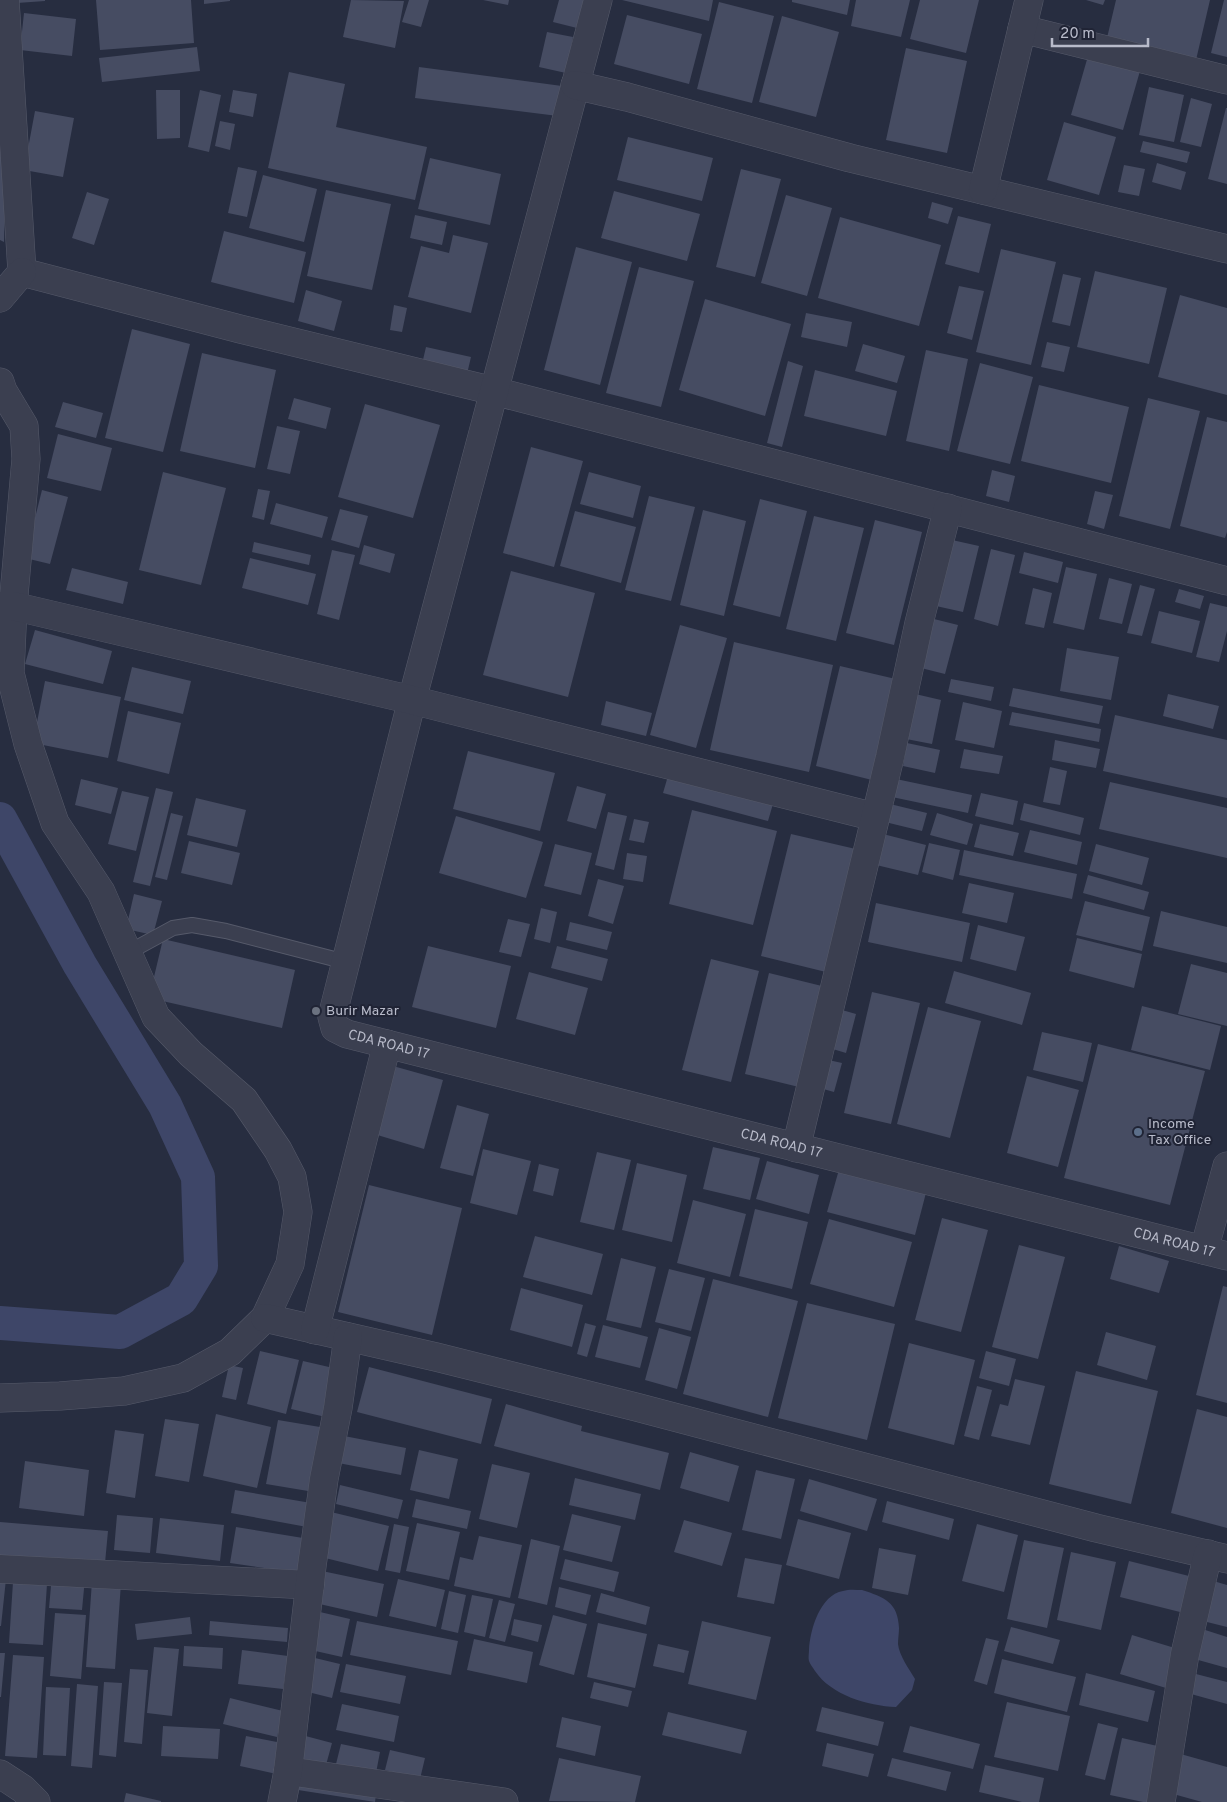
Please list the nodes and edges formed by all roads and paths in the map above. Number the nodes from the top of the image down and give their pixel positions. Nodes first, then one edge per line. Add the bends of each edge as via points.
1 (5, 0) edge
2 (598, 0) edge
3 (1029, 0) edge
4 (1022, 28) junction
5 (1227, 80) edge
6 (575, 85) junction
7 (983, 190) junction
8 (1227, 250) edge
9 (11, 270) edge
10 (0, 298) edge
11 (0, 382) edge
12 (494, 391) junction
13 (948, 508) junction
14 (1227, 581) edge
15 (7, 606) edge
16 (412, 700) junction
17 (875, 817) junction
18 (129, 952) junction
19 (346, 962) junction
20 (387, 1044) junction
21 (796, 1148) junction
22 (1227, 1166) edge
23 (1215, 1253) edge
24 (265, 1318) junction
25 (315, 1330) junction
26 (348, 1337) junction
27 (0, 1398) edge
28 (1218, 1557) edge
29 (0, 1569) edge
30 (310, 1585) junction
31 (288, 1771) junction
32 (0, 1774) edge
33 (36, 1802) edge
34 (282, 1802) edge
35 (504, 1802) edge
36 (1161, 1802) edge

1 - 9 street
2 - 6 street
3 - 4 street
4 - 5 street
4 - 7 street
6 - 7 street
6 - 12 street
7 - 8 street
9 - 10 street
9 - 12 street
11 - 15 street via 24,426 26,459
12 - 13 street
12 - 16 street
13 - 14 street
13 - 17 street
15 - 16 street
15 - 18 street via 10,673 28,744 55,822 101,892
16 - 17 street
16 - 19 street
17 - 21 street
18 - 19 lane via 173,928 192,925
18 - 24 street via 156,1017 244,1100 292,1177 298,1212 290,1264
19 - 20 street, CDA ROAD 17 via 332,1017 335,1028
20 - 21 street, CDA ROAD 17
20 - 25 street
21 - 23 street, CDA ROAD 17
22 - 23 street
24 - 25 street
24 - 27 street via 230,1352 183,1378 124,1391
25 - 26 street
26 - 28 street via 636,1407
26 - 30 street
28 - 36 street via 1185,1654
29 - 30 street
30 - 31 street
31 - 34 street
31 - 35 street
32 - 33 street

